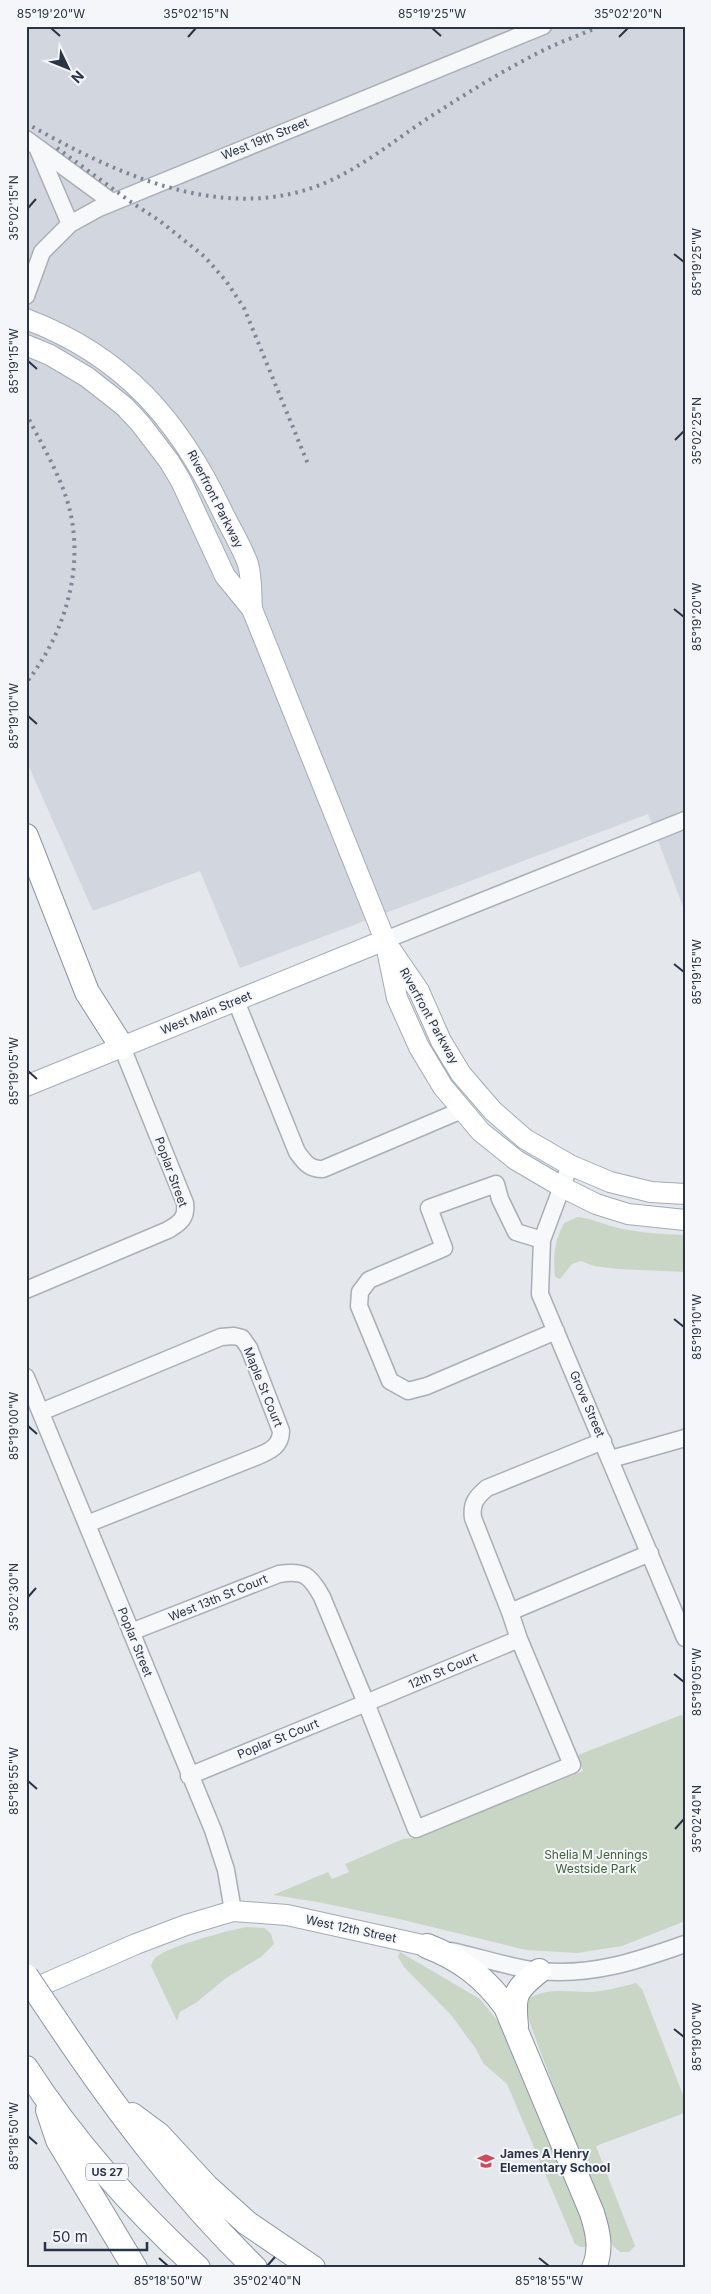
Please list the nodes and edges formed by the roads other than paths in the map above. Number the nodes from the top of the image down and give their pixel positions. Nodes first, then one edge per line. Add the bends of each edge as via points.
1 (543, 26) edge
2 (32, 143) edge
3 (112, 202) junction
4 (70, 224) junction
5 (26, 296) edge
6 (26, 319) edge
7 (26, 345) edge
8 (252, 610) junction
9 (685, 820) edge
10 (26, 836) edge
11 (385, 940) junction
12 (236, 1001) junction
13 (122, 1047) junction
14 (26, 1086) edge
15 (462, 1110) junction
16 (570, 1165) junction
17 (562, 1187) junction
18 (685, 1194) edge
19 (685, 1220) edge
20 (542, 1240) junction
21 (26, 1290) edge
22 (556, 1331) junction
23 (26, 1377) edge
24 (41, 1412) junction
25 (685, 1438) edge
26 (603, 1441) junction
27 (611, 1459) junction
28 (87, 1524) junction
29 (650, 1553) junction
30 (510, 1612) junction
31 (131, 1632) junction
32 (518, 1638) junction
33 (685, 1638) edge
34 (366, 1703) junction
35 (190, 1776) junction
36 (233, 1911) junction
37 (685, 1944) edge
38 (428, 1946) junction
39 (539, 1971) junction
40 (26, 1976) edge
41 (26, 1992) edge
42 (517, 2032) junction
43 (26, 2068) edge
44 (40, 2089) junction
45 (108, 2098) junction
46 (210, 2223) junction
47 (135, 2268) edge
48 (198, 2268) edge
49 (255, 2268) edge
50 (276, 2268) edge
51 (313, 2268) edge
52 (594, 2268) edge

1 - 3 street, West 19th Street
2 - 3 street
2 - 4 street
3 - 4 street, West 19th Street
4 - 5 street, West 19th Street via 42,252
6 - 8 main road, Riverfront Parkway via 61,334 100,357 140,389 174,426 201,468 248,565
7 - 8 main road, Riverfront Parkway via 87,377 140,423 181,482 226,576
8 - 11 main road, Riverfront Parkway
9 - 11 street
10 - 13 highway via 88,992
11 - 12 main road, West Main Street
11 - 15 main road, Riverfront Parkway via 397,998 419,1047 443,1087
11 - 16 main road, Riverfront Parkway via 419,991 441,1041 462,1074 493,1110 526,1139
12 - 13 main road, West Main Street
12 - 15 street via 298,1152 312,1169 323,1169
13 - 14 main road, West Main Street
13 - 21 street, Poplar Street via 186,1212 180,1223 168,1230
15 - 17 main road, Riverfront Parkway via 481,1132 516,1160
16 - 17 street, Grove Street
16 - 18 main road, Riverfront Parkway via 610,1182 651,1192
17 - 19 main road, Riverfront Parkway via 596,1204 628,1214
17 - 20 street, Grove Street
20 - 22 street, Grove Street via 540,1294
20 - 22 street via 516,1232 496,1184 429,1208 444,1248 369,1280 360,1292 359,1306 390,1381 408,1391 427,1386
22 - 26 street, Grove Street
23 - 24 street, Poplar Street
24 - 28 street, Poplar Street
24 - 28 street, Maple St Court via 221,1337 242,1338 249,1348 281,1431 279,1443 258,1456
25 - 27 street
26 - 27 street, Grove Street
26 - 30 street via 487,1488 477,1497 472,1508 473,1518
27 - 29 street, Grove Street
28 - 31 street, Poplar Street
29 - 30 street
29 - 33 street, Grove Street
30 - 32 street
31 - 34 street, West 13th St Court via 279,1574 294,1572 306,1575 322,1597
31 - 35 street, Poplar Street
32 - 34 street, 12th St Court
32 - 34 street via 572,1765 416,1829
34 - 35 street, Poplar St Court
35 - 36 street, Poplar Street via 226,1870
36 - 38 main road, West 12th Street via 287,1915
36 - 41 main road, West 12th Street via 136,1944
37 - 39 street, West 12th Street via 629,1964 580,1971
38 - 39 street, West 12th Street
38 - 42 highway via 461,1962 496,1992
39 - 42 highway via 520,1986 514,2003
40 - 45 highway, bridge
42 - 52 highway via 594,2219 599,2248
43 - 44 highway, US 27
44 - 47 highway via 58,2140
44 - 48 highway, US 27 via 99,2164
45 - 46 highway
45 - 51 highway via 159,2135 207,2187 247,2223
46 - 49 highway
46 - 50 highway

